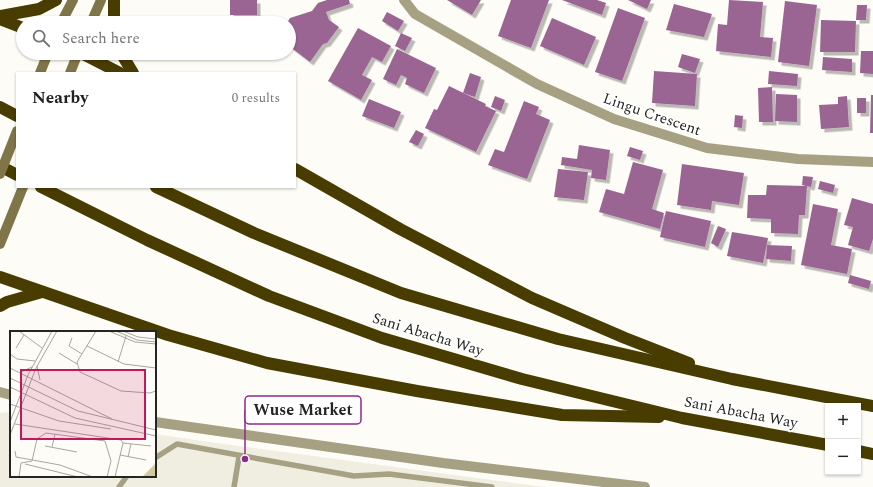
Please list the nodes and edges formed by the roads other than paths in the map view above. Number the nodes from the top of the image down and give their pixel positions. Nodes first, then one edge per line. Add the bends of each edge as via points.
1 (56, 0) edge
2 (73, 0) edge
3 (102, 0) edge
4 (114, 0) edge
5 (404, 0) edge
6 (65, 16) edge
7 (94, 16) edge
8 (114, 16) edge
9 (0, 17) edge
10 (16, 25) edge
11 (45, 60) edge
12 (76, 60) edge
13 (94, 60) edge
14 (125, 60) edge
15 (40, 72) edge
16 (70, 72) edge
17 (118, 72) edge
18 (132, 72) edge
19 (0, 107) edge
20 (16, 115) edge
21 (16, 134) edge
22 (873, 162) edge
23 (0, 166) edge
24 (296, 170) edge
25 (0, 174) edge
26 (16, 174) edge
27 (23, 188) edge
28 (43, 188) edge
29 (158, 188) edge
30 (1, 242) edge
31 (0, 277) edge
32 (42, 292) junction
33 (0, 306) edge
34 (732, 379) junction
35 (0, 392) edge
36 (10, 395) edge
37 (873, 406) edge
38 (682, 418) junction
39 (156, 422) edge
40 (825, 445) edge
41 (861, 452) edge
42 (873, 454) edge
43 (239, 456) junction
44 (156, 457) edge
45 (126, 477) edge
46 (119, 487) edge
47 (234, 487) edge
48 (492, 487) edge
49 (645, 487) edge

1 - 9 highway via 39,9
2 - 6 main road
3 - 7 main road
4 - 8 highway
5 - 22 street, Lingu Crescent via 415,14 537,84 614,120 707,148 798,159
9 - 10 highway
11 - 15 main road
12 - 16 main road
13 - 17 highway
14 - 18 highway
19 - 20 highway
21 - 25 main road, bridge
23 - 26 highway
24 - 34 highway via 400,229 532,298 625,338
27 - 30 main road
28 - 38 highway, Sani Abacha Way via 147,240 269,296 382,338 522,379
29 - 34 highway, Sani Abacha Way via 254,233 401,293 558,339
31 - 32 highway
32 - 33 highway
32 - 38 highway via 168,335 267,363 417,391 562,414
34 - 37 highway, Sani Abacha Way
35 - 36 street
38 - 40 highway, Sani Abacha Way
39 - 49 street via 443,463
41 - 42 highway
43 - 44 lane via 177,444
43 - 47 lane
43 - 48 lane via 354,476 389,474
45 - 46 lane

